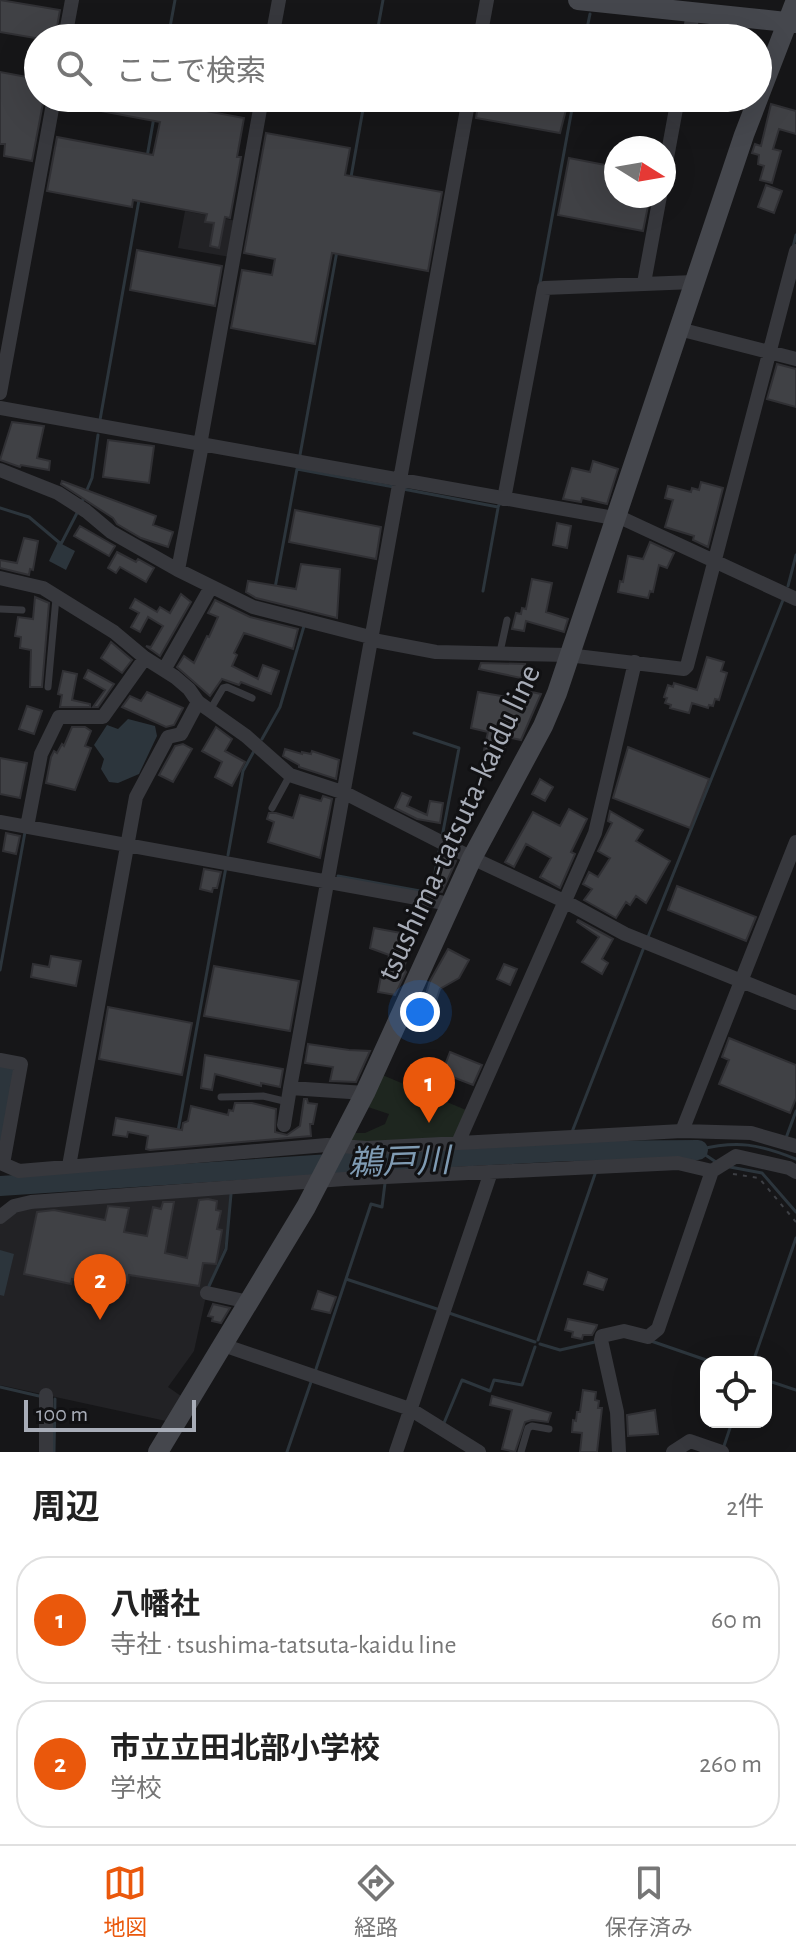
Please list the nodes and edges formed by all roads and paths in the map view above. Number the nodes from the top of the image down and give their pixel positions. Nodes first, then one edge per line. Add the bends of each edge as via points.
1 (72, 0) edge
2 (279, 0) edge
3 (487, 0) edge
4 (578, 0) edge
5 (796, 0) edge
6 (696, 7) edge
7 (792, 22) edge
8 (68, 24) edge
9 (275, 24) edge
10 (483, 24) edge
11 (772, 69) edge
12 (51, 112) edge
13 (260, 112) edge
14 (466, 112) edge
15 (675, 112) edge
16 (754, 112) edge
17 (671, 136) edge
18 (658, 208) edge
19 (796, 251) edge
20 (694, 282) junction
21 (644, 283) junction
22 (679, 329) junction
23 (769, 352) junction
24 (796, 359) edge
25 (0, 393) edge
26 (0, 408) edge
27 (201, 445) junction
28 (0, 470) edge
29 (399, 481) junction
30 (504, 499) junction
31 (615, 516) junction
32 (713, 560) junction
33 (178, 570) junction
34 (0, 578) edge
35 (211, 587) junction
36 (57, 596) junction
37 (796, 599) edge
38 (0, 609) edge
39 (22, 610) dead end
40 (507, 620) dead end
41 (372, 638) junction
42 (500, 652) junction
43 (568, 655) junction
44 (145, 658) junction
45 (635, 662) junction
46 (164, 670) junction
47 (48, 687) dead end
48 (252, 698) dead end
49 (204, 706) junction
50 (290, 775) junction
51 (345, 793) junction
52 (272, 808) dead end
53 (0, 822) edge
54 (27, 827) junction
55 (796, 842) edge
56 (127, 845) junction
57 (472, 858) junction
58 (329, 881) junction
59 (566, 902) junction
60 (450, 904) junction
61 (741, 980) junction
62 (796, 1003) edge
63 (0, 1060) edge
64 (365, 1093) junction
65 (289, 1095) junction
66 (221, 1097) dead end
67 (284, 1125) dead end
68 (682, 1131) junction
69 (458, 1143) junction
70 (796, 1146) edge
71 (337, 1147) junction
72 (69, 1166) junction
73 (718, 1168) junction
74 (491, 1172) junction
75 (796, 1172) edge
76 (319, 1182) junction
77 (0, 1217) edge
78 (796, 1222) edge
79 (207, 1293) dead end
80 (249, 1302) junction
81 (223, 1345) junction
82 (46, 1395) dead end
83 (410, 1409) junction
84 (549, 1429) dead end
85 (46, 1452) edge
86 (158, 1452) edge
87 (396, 1452) edge
88 (479, 1452) edge
89 (521, 1452) edge
90 (619, 1452) edge
91 (673, 1452) edge
92 (722, 1452) edge

1 - 8 street
2 - 9 street
3 - 10 street
4 - 6 main road
5 - 7 main road, tsushima-tatsuta-kaidu line
6 - 7 main road
7 - 11 main road, tsushima-tatsuta-kaidu line
12 - 25 street
13 - 27 street
14 - 29 street
15 - 17 street
16 - 20 main road, tsushima-tatsuta-kaidu line
18 - 21 street
19 - 23 street
20 - 21 street
20 - 22 main road, tsushima-tatsuta-kaidu line
21 - 30 street via 544,288
22 - 23 street
22 - 31 main road, tsushima-tatsuta-kaidu line
23 - 24 street
23 - 32 street
26 - 27 street
27 - 29 street
27 - 33 street
28 - 33 street via 58,493 111,532
29 - 30 street
29 - 41 street
30 - 31 street
31 - 32 street
31 - 43 main road, tsushima-tatsuta-kaidu line
32 - 37 street
32 - 45 street via 687,666
33 - 35 street
34 - 36 street via 32,583
35 - 41 street via 253,607
35 - 46 street
36 - 44 street
36 - 47 lane
38 - 39 lane
40 - 42 lane
41 - 42 street via 436,652
41 - 51 street
42 - 43 street
43 - 45 street
43 - 57 main road, tsushima-tatsuta-kaidu line via 543,726
44 - 46 street
44 - 54 street via 103,717 59,717 41,754
45 - 59 street via 595,833
46 - 49 street
48 - 49 lane via 227,687
49 - 50 street
49 - 56 street via 181,734 168,737 139,790
50 - 51 street
50 - 52 lane
51 - 57 street
51 - 58 street
53 - 54 street
54 - 56 street
55 - 61 street
56 - 58 street
56 - 72 street
57 - 59 street
57 - 60 main road, tsushima-tatsuta-kaidu line
58 - 60 street
58 - 65 street
59 - 61 street via 625,934
59 - 69 street
60 - 64 main road, tsushima-tatsuta-kaidu line
61 - 62 street
61 - 68 street
63 - 72 street via 21,1064 3,1164 19,1171
64 - 65 street
64 - 71 main road, tsushima-tatsuta-kaidu line
65 - 66 lane
65 - 67 street
68 - 69 street
68 - 70 street via 751,1133
69 - 71 street
71 - 72 street
71 - 76 main road, tsushima-tatsuta-kaidu line
73 - 74 street via 678,1163
73 - 75 street via 736,1156
73 - 78 path via 759,1178
73 - 90 street via 658,1329 648,1337 614,1331 602,1336
74 - 76 street
74 - 83 street
76 - 77 street via 31,1202
76 - 80 main road, tsushima-tatsuta-kaidu line
79 - 80 street
80 - 81 main road, tsushima-tatsuta-kaidu line
81 - 83 street
81 - 86 main road, tsushima-tatsuta-kaidu line
82 - 85 street
83 - 87 street
83 - 88 street
84 - 89 lane via 528,1428
91 - 92 street via 690,1441

